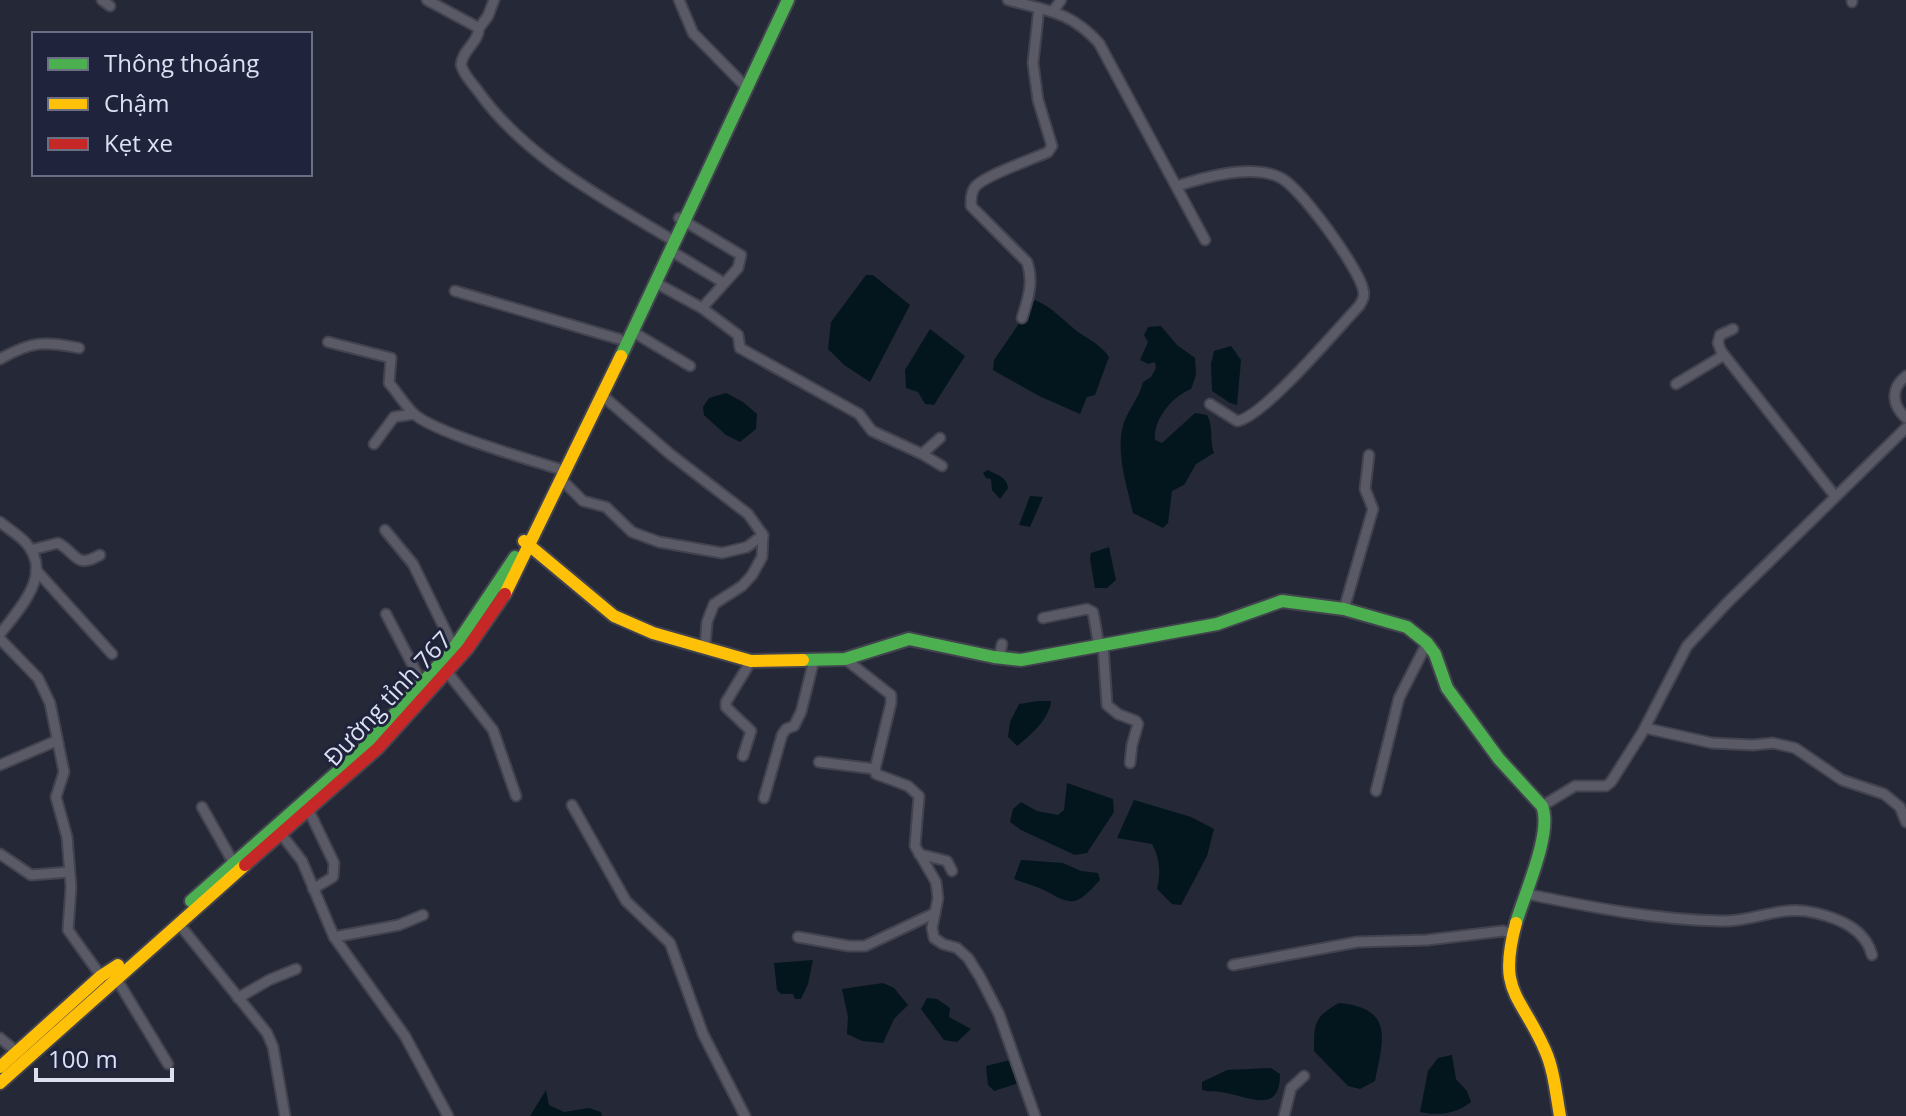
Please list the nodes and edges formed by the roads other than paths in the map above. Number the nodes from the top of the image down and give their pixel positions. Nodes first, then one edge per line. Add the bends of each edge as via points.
1 (427, 0) edge
2 (494, 0) edge
3 (679, 0) edge
4 (788, 0) edge
5 (1008, 0) edge
6 (1061, 0) edge
7 (1039, 8) junction
8 (1053, 11) junction
9 (479, 28) junction
10 (746, 87) junction
11 (1177, 186) junction
12 (683, 220) junction
13 (1205, 240) dead end
14 (670, 244) junction
15 (656, 283) junction
16 (724, 283) junction
17 (455, 291) dead end
18 (702, 308) junction
19 (1022, 318) dead end
20 (1733, 329) dead end
21 (633, 332) junction
22 (619, 339) junction
23 (328, 342) dead end
24 (79, 348) dead end
25 (1724, 355) junction
26 (0, 359) edge
27 (690, 366) dead end
28 (1906, 376) edge
29 (1676, 384) dead end
30 (603, 396) junction
31 (1210, 404) dead end
32 (414, 414) junction
33 (1906, 418) edge
34 (1906, 428) edge
35 (940, 438) dead end
36 (374, 444) dead end
37 (922, 454) junction
38 (1369, 455) dead end
39 (942, 466) dead end
40 (561, 475) junction
41 (1835, 496) junction
42 (0, 522) edge
43 (385, 530) dead end
44 (763, 535) junction
45 (527, 543) junction
46 (31, 550) junction
47 (100, 555) dead end
48 (36, 570) junction
49 (1344, 609) junction
50 (386, 614) dead end
51 (1043, 618) dead end
52 (0, 636) edge
53 (1427, 643) junction
54 (1002, 644) dead end
55 (1101, 645) junction
56 (454, 648) junction
57 (705, 648) junction
58 (112, 654) dead end
59 (999, 658) junction
60 (845, 659) junction
61 (814, 660) junction
62 (751, 661) junction
63 (448, 673) junction
64 (423, 685) junction
65 (1645, 728) junction
66 (56, 741) junction
67 (743, 756) dead end
68 (819, 762) dead end
69 (1130, 763) dead end
70 (0, 765) edge
71 (875, 769) junction
72 (1376, 791) dead end
73 (516, 796) dead end
74 (764, 798) dead end
75 (572, 805) dead end
76 (1542, 806) junction
77 (202, 807) dead end
78 (309, 811) junction
79 (1906, 822) edge
80 (281, 834) junction
81 (0, 854) edge
82 (919, 854) junction
83 (233, 862) junction
84 (952, 871) dead end
85 (69, 872) junction
86 (313, 889) junction
87 (1527, 894) junction
88 (935, 913) junction
89 (423, 915) dead end
90 (179, 924) junction
91 (1514, 934) junction
92 (334, 937) junction
93 (798, 937) dead end
94 (1872, 955) dead end
95 (1233, 965) dead end
96 (296, 969) dead end
97 (101, 976) junction
98 (116, 978) junction
99 (87, 996) junction
100 (238, 998) junction
101 (0, 1038) edge
102 (17, 1052) junction
103 (168, 1064) dead end
104 (0, 1067) edge
105 (1304, 1076) dead end
106 (0, 1083) edge
107 (285, 1116) edge
108 (448, 1116) edge
109 (745, 1116) edge
110 (1035, 1116) edge
111 (1284, 1116) edge
112 (1560, 1116) edge

1 - 9 street
2 - 9 street
3 - 10 street via 693,33
4 - 10 main road, Đường tỉnh 767
5 - 7 street
6 - 8 street
7 - 8 street
7 - 19 street via 1033,63 1052,146 984,179 970,197 971,206 1027,262 1031,286
8 - 11 street via 1077,21 1099,43
9 - 14 street via 461,65 487,103 546,159
10 - 12 main road, Đường tỉnh 767
11 - 13 street
11 - 31 street via 1216,173 1282,177 1354,266 1364,290 1359,306 1243,420
12 - 14 main road, Đường tỉnh 767
12 - 16 street via 741,255 738,268
14 - 15 main road, Đường tỉnh 767
14 - 16 street
14 - 22 main road, Đường tỉnh 767
15 - 18 street
15 - 21 main road, Đường tỉnh 767
16 - 18 street
17 - 22 street
18 - 37 street via 738,335 740,348 859,414 872,431
20 - 25 street via 1719,336
21 - 27 street
21 - 30 main road, Đường tỉnh 767
22 - 40 main road, Đường tỉnh 767
23 - 32 street via 391,358 389,383
24 - 26 street via 33,343
25 - 29 street
25 - 41 street
28 - 33 street via 1894,399
30 - 40 main road, Đường tỉnh 767
30 - 44 street via 748,514
32 - 36 street via 394,417
32 - 40 street
34 - 41 street
35 - 37 street
37 - 39 street
38 - 49 street via 1365,489 1373,509
40 - 44 street via 583,501 606,507 632,532 659,542 722,553 747,547
40 - 45 main road, Đường tỉnh 767
41 - 65 street via 1687,646
42 - 46 street
43 - 56 street via 413,564
44 - 57 street via 765,547 752,575 714,604
45 - 56 main road, Đường tỉnh 767
45 - 57 main road via 614,616
45 - 63 main road, Đường tỉnh 767 via 503,597
46 - 47 street via 58,543 81,562
46 - 48 street
48 - 52 street via 30,594
48 - 58 street
49 - 53 main road via 1407,627
49 - 55 main road via 1282,601 1217,624
50 - 64 street
51 - 55 street via 1087,609 1093,612
52 - 66 street via 47,692
53 - 72 street via 1399,698
53 - 76 main road via 1447,688 1499,759
54 - 59 street
55 - 59 main road via 1039,658
55 - 69 street via 1107,705 1138,724
56 - 64 main road, Đường tỉnh 767
57 - 62 main road
59 - 60 main road via 909,639
60 - 61 main road
60 - 71 street via 891,695
61 - 62 main road
61 - 74 street via 801,712 782,735
62 - 67 street via 726,702 751,731
63 - 73 street via 493,730
63 - 78 main road, Đường tỉnh 767
64 - 83 main road, Đường tỉnh 767 via 361,751
65 - 76 street via 1606,786 1575,786
65 - 79 street via 1712,743 1795,748 1842,780 1884,794 1900,807
66 - 70 street
66 - 85 street via 64,772 57,808 67,837
68 - 71 street
71 - 82 street via 880,777 908,786 919,796 914,835
75 - 109 street via 626,901 670,943 703,1034
76 - 87 main road via 1545,818
77 - 83 street
78 - 80 main road, Đường tỉnh 767
78 - 86 street via 334,863 333,877
80 - 86 street via 302,861
80 - 90 main road, Đường tỉnh 767
81 - 85 street via 31,875
82 - 84 street via 947,861
82 - 88 street via 936,882
83 - 97 main road, Đường tỉnh 767
85 - 97 street via 68,930
86 - 92 street
87 - 91 main road
87 - 94 street via 1679,919 1746,920 1771,911 1800,910 1854,928
88 - 93 street via 865,946
88 - 110 street via 934,938 968,958 993,1000
89 - 92 street
90 - 98 main road, Đường tỉnh 767
90 - 100 street
91 - 95 street via 1357,942
91 - 112 main road via 1510,981 1546,1051
92 - 108 street via 405,1036
96 - 100 street
97 - 99 main road, Đường tỉnh 767
98 - 99 main road, Đường tỉnh 767
98 - 103 street
99 - 102 main road, Đường tỉnh 767
99 - 106 main road, Đường tỉnh 767
100 - 107 street via 273,1047
101 - 102 street
102 - 104 main road, Đường tỉnh 767
105 - 111 street via 1291,1088

